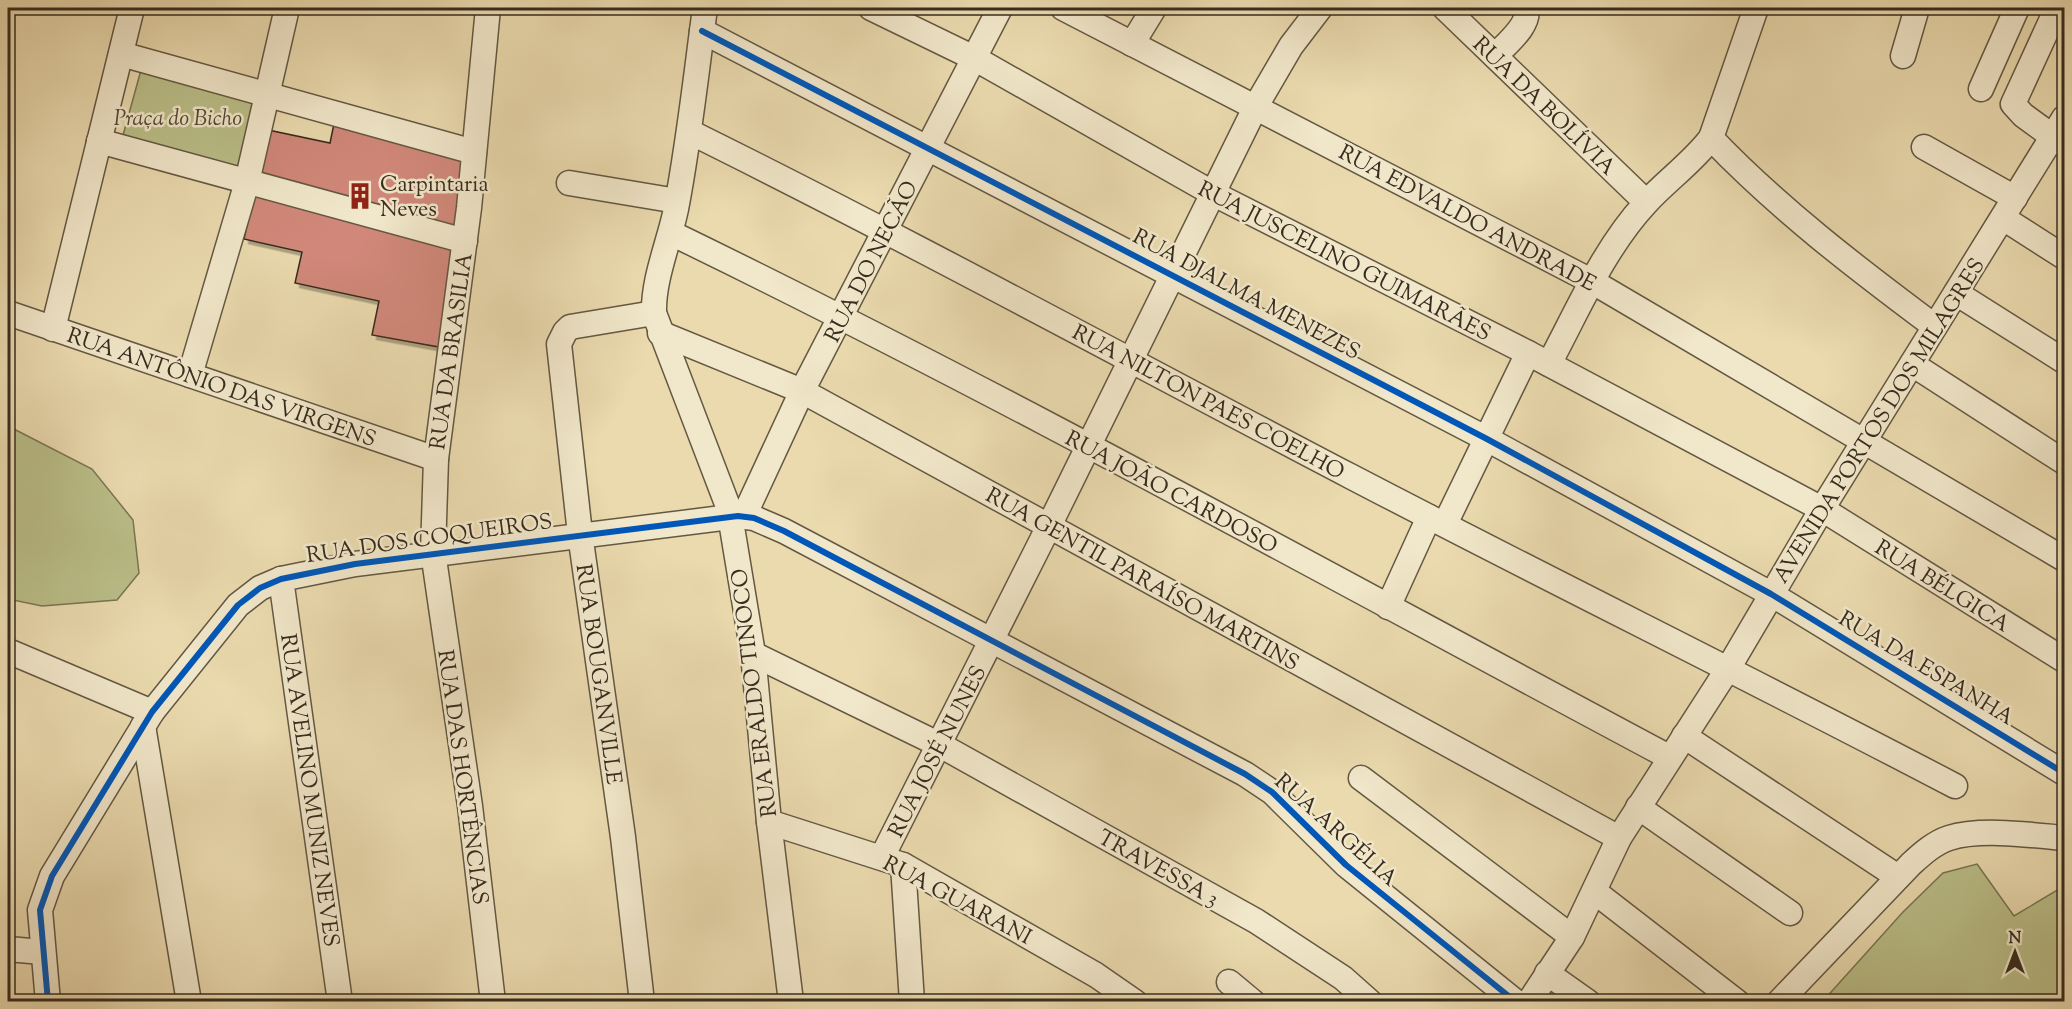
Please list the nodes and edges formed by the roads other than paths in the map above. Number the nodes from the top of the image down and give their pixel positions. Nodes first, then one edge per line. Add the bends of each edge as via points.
1 (132, 8) edge
2 (287, 8) edge
3 (488, 8) edge
4 (871, 8) edge
5 (1000, 8) edge
6 (1063, 8) edge
7 (1154, 8) edge
8 (1320, 8) edge
9 (1447, 8) edge
10 (1526, 8) edge
11 (1756, 8) edge
12 (1917, 8) edge
13 (2016, 8) edge
14 (2057, 8) edge
15 (704, 19) edge
16 (1132, 44) junction
17 (121, 54) junction
18 (1495, 56) junction
19 (1903, 56) dead end
20 (974, 58) junction
21 (1982, 89) dead end
22 (268, 95) junction
23 (1256, 106) junction
24 (690, 132) junction
25 (2061, 133) edge
26 (1711, 138) junction
27 (99, 141) junction
28 (928, 147) junction
29 (1924, 147) dead end
30 (474, 152) junction
31 (247, 182) junction
32 (569, 183) dead end
33 (1214, 194) junction
34 (677, 201) junction
35 (1646, 202) junction
36 (2009, 208) junction
37 (886, 229) junction
38 (671, 233) junction
39 (465, 241) junction
40 (2064, 257) edge
41 (1174, 274) junction
42 (1593, 282) junction
43 (1956, 293) junction
44 (8, 313) edge
45 (841, 316) junction
46 (657, 323) junction
47 (1934, 326) junction
48 (53, 329) junction
49 (1539, 358) junction
50 (1131, 362) junction
51 (2064, 362) edge
52 (1912, 364) junction
53 (190, 375) junction
54 (802, 391) junction
55 (1487, 439) junction
56 (1863, 442) junction
57 (1087, 444) junction
58 (436, 459) junction
59 (2064, 462) edge
60 (1822, 509) junction
61 (737, 516) junction
62 (1437, 521) junction
63 (1049, 526) junction
64 (580, 534) junction
65 (433, 552) junction
66 (2064, 558) edge
67 (281, 579) junction
68 (1771, 594) junction
69 (1388, 607) junction
70 (992, 639) junction
71 (8, 651) edge
72 (753, 654) junction
73 (2064, 660) edge
74 (1729, 667) junction
75 (147, 719) junction
76 (1684, 736) junction
77 (940, 745) junction
78 (1669, 757) junction
79 (2064, 773) edge
80 (1361, 778) dead end
81 (1955, 786) dead end
82 (1638, 807) junction
83 (769, 822) junction
84 (1619, 838) junction
85 (2064, 838) edge
86 (892, 861) junction
87 (1898, 877) junction
88 (1595, 892) junction
89 (1790, 913) dead end
90 (1572, 937) junction
91 (8, 949) edge
92 (42, 952) junction
93 (1547, 974) junction
94 (1229, 982) dead end
95 (48, 1002) edge
96 (189, 1002) edge
97 (340, 1002) edge
98 (493, 1002) edge
99 (642, 1002) edge
100 (791, 1002) edge
101 (912, 1002) edge
102 (1135, 1002) edge
103 (1253, 1002) edge
104 (1370, 1002) edge
105 (1516, 1002) edge
106 (1529, 1002) edge
107 (1588, 1002) edge
108 (1737, 1002) edge
109 (1779, 1002) edge

1 - 17 street
2 - 22 street
3 - 30 street, RUA DA BRASILIA
4 - 20 street, RUA JUSCELINO GUIMARÃES
5 - 20 street, RUA DO NECÃO
6 - 16 street, RUA EDVALDO ANDRADE
7 - 16 street
8 - 23 street, RUA JOSÉ NUNES via 1291,46
9 - 18 street, RUA DA BOLÍVIA
10 - 18 street via 1524,23
11 - 26 street
12 - 19 street
13 - 21 street
14 - 25 street via 2013,104 2023,115
15 - 24 street, RUA ERALDO TINOCO
15 - 28 street, RUA DJALMA MENEZES
16 - 23 street, RUA EDVALDO ANDRADE
17 - 22 street
17 - 27 street
18 - 35 street, RUA DA BOLÍVIA
20 - 28 street, RUA DO NECÃO
20 - 33 street, RUA JUSCELINO GUIMARÃES
22 - 30 street
22 - 31 street
23 - 33 street, RUA JOSÉ NUNES
23 - 42 street, RUA EDVALDO ANDRADE
24 - 34 street, RUA ERALDO TINOCO
24 - 37 street, RUA NILTON PAES COELHO
25 - 36 street, AVENIDA PORTOS DOS MILAGRES
26 - 35 street
26 - 47 street via 1798,222
27 - 31 street
27 - 48 street
28 - 37 street, RUA DO NECÃO
28 - 41 street, RUA DJALMA MENEZES
29 - 36 street
30 - 39 street, RUA DA BRASILIA
31 - 39 street
31 - 53 street
32 - 34 street
33 - 41 street, RUA JOSÉ NUNES
33 - 49 street, RUA JUSCELINO GUIMARÃES
34 - 38 street, RUA ERALDO TINOCO
35 - 42 street
36 - 40 street
36 - 43 street, AVENIDA PORTOS DOS MILAGRES
37 - 45 street, RUA DO NECÃO
37 - 50 street, RUA NILTON PAES COELHO
38 - 45 street, RUA JOÃO CARDOSO
38 - 46 street, RUA ERALDO TINOCO via 655,293
39 - 58 street, RUA DA BRASILIA
41 - 50 street, RUA JOSÉ NUNES
41 - 55 street, RUA DJALMA MENEZES
42 - 49 street
42 - 56 street, RUA EDVALDO ANDRADE
43 - 47 street, AVENIDA PORTOS DOS MILAGRES
43 - 51 street
44 - 48 street, RUA ANTÔNIO DAS VIRGENS
45 - 54 street, RUA DO NECÃO
45 - 57 street, RUA JOÃO CARDOSO
46 - 54 street, RUA GENTIL PARAÍSO MARTINS
46 - 61 street, RUA ERALDO TINOCO
46 - 64 street, RUA BOUGANVILLE via 584,324 567,328 559,344
47 - 52 street, AVENIDA PORTOS DOS MILAGRES
48 - 53 street, RUA ANTÔNIO DAS VIRGENS
49 - 55 street
49 - 60 street, RUA JUSCELINO GUIMARÃES
50 - 57 street, RUA JOSÉ NUNES
50 - 62 street, RUA NILTON PAES COELHO
52 - 56 street, AVENIDA PORTOS DOS MILAGRES
52 - 59 street
53 - 58 street, RUA ANTÔNIO DAS VIRGENS
54 - 61 street, RUA DO NECÃO
54 - 63 street, RUA GENTIL PARAÍSO MARTINS
55 - 62 street
55 - 68 street, RUA DJALMA MENEZES
56 - 60 street, AVENIDA PORTOS DOS MILAGRES
56 - 66 street, RUA EDVALDO ANDRADE
57 - 63 street, RUA JOSÉ NUNES
57 - 69 street, RUA JOÃO CARDOSO
58 - 65 street, RUA DA BRASILIA
60 - 68 street, AVENIDA PORTOS DOS MILAGRES
60 - 73 street, RUA BÉLGICA
61 - 64 street, RUA DOS COQUEIROS
61 - 70 street, RUA ARGÉLIA via 784,531
61 - 72 street, RUA ERALDO TINOCO
62 - 69 street
62 - 74 street, RUA NILTON PAES COELHO
63 - 70 street, RUA JOSÉ NUNES
63 - 84 street, RUA GENTIL PARAÍSO MARTINS
64 - 65 street, RUA DOS COQUEIROS
64 - 99 street, RUA BOUGANVILLE
65 - 67 street, RUA DOS COQUEIROS
65 - 98 street, RUA DAS HORTÊNCIAS via 470,806
67 - 75 street, RUA DOS COQUEIROS via 237,605
67 - 97 street, RUA AVELINO MUNIZ NEVES
68 - 74 street, AVENIDA PORTOS DOS MILAGRES
68 - 79 street, RUA DA ESPANHA
69 - 78 street, RUA JOÃO CARDOSO
70 - 77 street, RUA JOSÉ NUNES
70 - 105 street, RUA ARGÉLIA via 1272,792 1346,865
71 - 75 street
72 - 77 street, TRAVESSA 3
72 - 83 street, RUA ERALDO TINOCO
74 - 76 street, AVENIDA PORTOS DOS MILAGRES
74 - 81 street, RUA NILTON PAES COELHO
75 - 92 street, RUA DOS COQUEIROS via 52,876 40,910
75 - 96 street
76 - 78 street, AVENIDA PORTOS DOS MILAGRES
76 - 87 street
77 - 86 street, RUA JOSÉ NUNES
77 - 104 street, TRAVESSA 3 via 1256,921 1307,953
78 - 82 street, AVENIDA PORTOS DOS MILAGRES
80 - 90 street
82 - 84 street, AVENIDA PORTOS DOS MILAGRES
82 - 89 street
83 - 86 street, RUA GUARANI
83 - 100 street, RUA ERALDO TINOCO
84 - 88 street, AVENIDA PORTOS DOS MILAGRES
85 - 87 street via 1976,834 1948,838 1925,852
86 - 101 street
86 - 102 street, RUA GUARANI via 1096,975
87 - 109 street
88 - 90 street, AVENIDA PORTOS DOS MILAGRES
88 - 108 street
90 - 93 street, AVENIDA PORTOS DOS MILAGRES
91 - 92 street
92 - 95 street, RUA DOS COQUEIROS
93 - 106 street, AVENIDA PORTOS DOS MILAGRES
93 - 107 street
94 - 103 street

